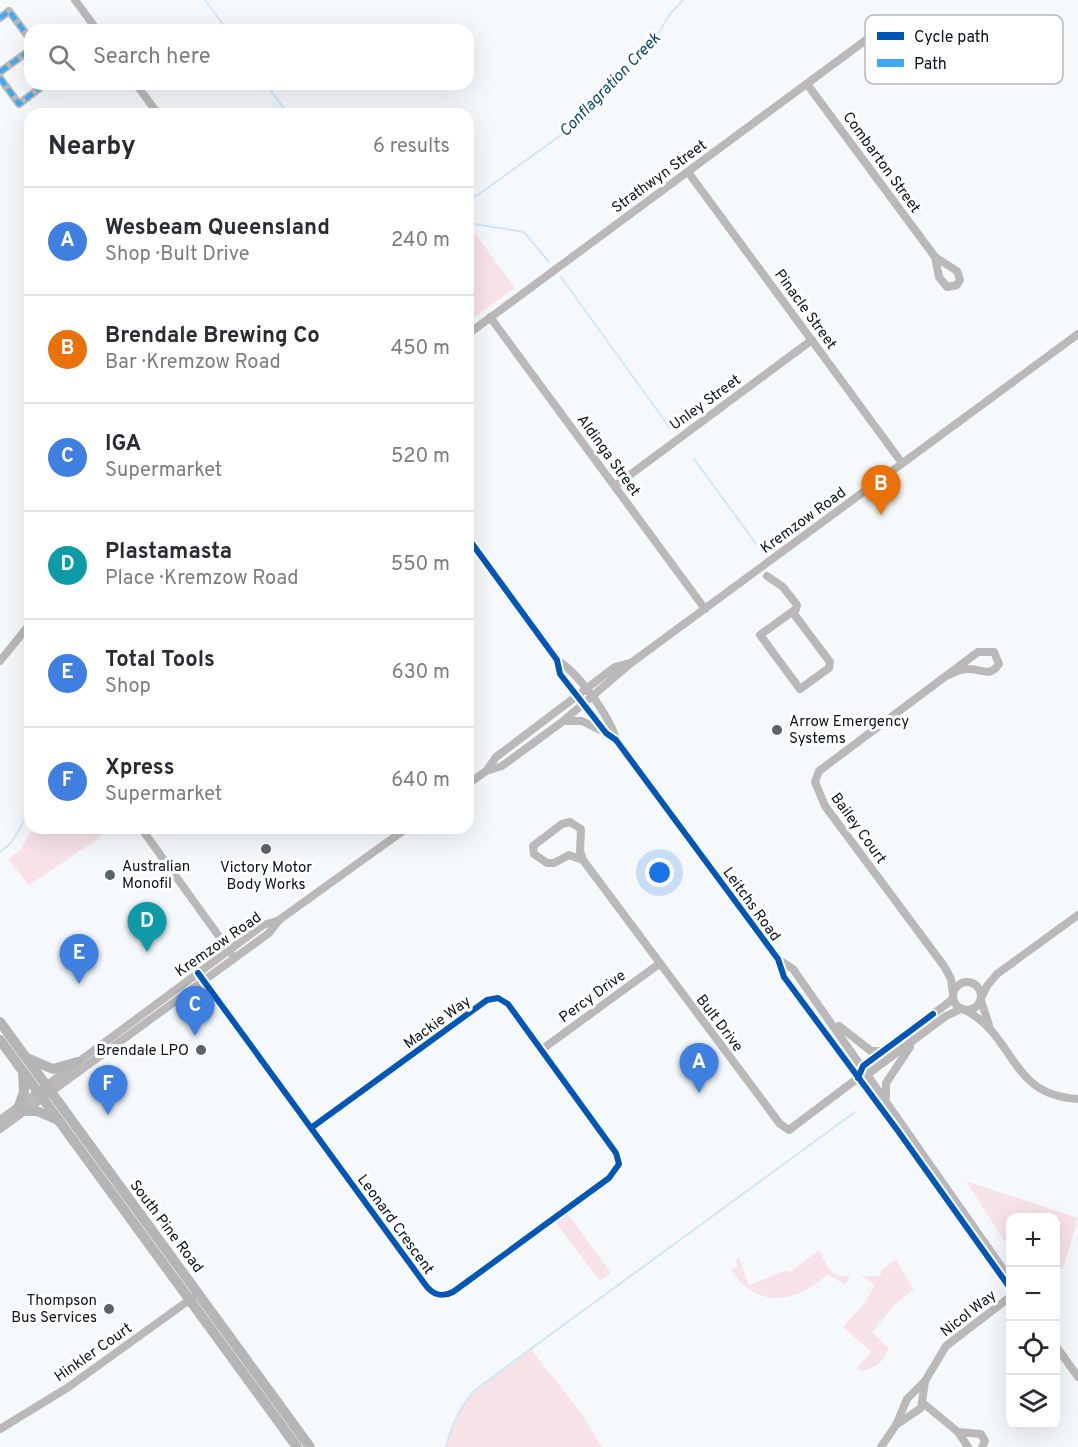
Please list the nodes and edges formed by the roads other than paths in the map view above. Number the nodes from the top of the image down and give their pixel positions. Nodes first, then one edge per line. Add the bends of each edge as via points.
1 (75, 0) edge
2 (0, 18) edge
3 (93, 24) edge
4 (24, 31) edge
5 (865, 41) edge
6 (24, 54) edge
7 (0, 72) edge
8 (0, 78) edge
9 (807, 84) junction
10 (37, 90) edge
11 (140, 90) edge
12 (154, 108) edge
13 (688, 172) junction
14 (935, 257) dead end
15 (490, 317) junction
16 (474, 329) edge
17 (1078, 334) edge
18 (812, 340) junction
19 (902, 463) junction
20 (615, 486) junction
21 (474, 546) edge
22 (767, 576) dead end
23 (705, 609) junction
24 (796, 609) junction
25 (24, 631) edge
26 (557, 660) junction
27 (0, 661) edge
28 (631, 663) junction
29 (946, 676) junction
30 (586, 690) junction
31 (578, 696) junction
32 (592, 698) junction
33 (584, 704) junction
34 (562, 722) junction
35 (606, 733) junction
36 (616, 740) junction
37 (486, 771) junction
38 (474, 780) edge
39 (145, 834) edge
40 (399, 834) edge
41 (583, 860) junction
42 (1078, 915) edge
43 (279, 920) junction
44 (229, 950) junction
45 (235, 958) junction
46 (778, 959) junction
47 (659, 964) junction
48 (944, 966) junction
49 (198, 973) junction
50 (997, 974) junction
51 (204, 981) junction
52 (970, 983) junction
53 (953, 996) junction
54 (981, 999) junction
55 (816, 1001) junction
56 (963, 1010) junction
57 (0, 1022) edge
58 (990, 1027) junction
59 (0, 1040) edge
60 (914, 1041) junction
61 (541, 1050) junction
62 (883, 1051) junction
63 (24, 1056) junction
64 (77, 1062) junction
65 (863, 1066) junction
66 (23, 1071) junction
67 (868, 1074) junction
68 (858, 1078) junction
69 (45, 1093) junction
70 (886, 1099) junction
71 (1078, 1099) edge
72 (22, 1109) junction
73 (0, 1120) edge
74 (58, 1120) junction
75 (311, 1128) junction
76 (0, 1130) edge
77 (619, 1164) joint
78 (1006, 1272) edge
79 (1006, 1281) edge
80 (194, 1296) junction
81 (1006, 1301) edge
82 (1060, 1352) edge
83 (1078, 1377) edge
84 (925, 1381) junction
85 (912, 1395) junction
86 (922, 1401) junction
87 (906, 1406) junction
88 (915, 1412) junction
89 (937, 1418) junction
90 (896, 1425) junction
91 (0, 1429) edge
92 (958, 1432) junction
93 (297, 1447) edge
94 (310, 1447) edge
95 (881, 1447) edge
96 (968, 1447) edge
97 (983, 1447) edge

1 - 3 street
2 - 4 street via 9,11
5 - 9 street, Strathwyn Street
6 - 7 street
8 - 10 street via 19,104
9 - 13 street, Strathwyn Street
9 - 14 street, Combarton Street
11 - 12 street
13 - 15 street, Strathwyn Street
13 - 18 street, Pinacle Street
15 - 16 street, Strathwyn Street
15 - 20 street, Aldinga Street
17 - 19 street, Kremzow Road
18 - 19 street, Pinacle Street
18 - 20 street, Unley Street
19 - 23 street, Kremzow Road
20 - 23 street, Aldinga Street
21 - 26 street, Leitchs Road
22 - 24 street via 783,587
23 - 28 street, Kremzow Road
24 - 24 street via 794,614 830,662 829,668 800,689 760,635
25 - 27 street
26 - 30 street, Leitchs Road via 568,667
26 - 31 street, Leitchs Road via 560,674
28 - 30 street, Kremzow Road via 615,667
28 - 32 street, Kremzow Road
29 - 29 street, Bailey Court via 978,652 994,652 999,657 994,671 969,669
29 - 48 street, Bailey Court via 819,771 815,782 825,806
30 - 31 street, Kremzow Road
30 - 32 street, Leitchs Road
31 - 33 street, Leitchs Road
31 - 37 street, Kremzow Road via 496,758
32 - 33 street, Kremzow Road
32 - 36 street, Leitchs Road via 613,727
33 - 34 street, Kremzow Road
33 - 35 street, Leitchs Road
34 - 35 street via 582,721
34 - 37 street, Kremzow Road via 502,766
35 - 36 street, Leitchs Road
36 - 46 street, Leitchs Road
37 - 38 street, Kremzow Road
39 - 44 street
40 - 43 street, Kremzow Road
41 - 41 street via 569,855 547,863 534,854 533,846 570,822 580,829
41 - 47 street, Bult Drive
42 - 50 street
43 - 44 street, Kremzow Road via 263,926
43 - 45 street, Kremzow Road via 269,933
44 - 45 street
44 - 49 street, Kremzow Road
45 - 51 street, Kremzow Road
46 - 55 street, Leitchs Road via 793,969
46 - 68 street, Leitchs Road via 784,977
47 - 61 street, Percy Drive
47 - 68 street, Bult Drive via 780,1124 789,1130
48 - 52 street, Bailey Court
48 - 53 street, Bailey Court
49 - 51 street, Leonard Crescent
49 - 64 street, Kremzow Road
50 - 52 street
50 - 54 street
51 - 69 street, Kremzow Road
51 - 75 street, Leonard Crescent
52 - 53 street via 957,987
52 - 54 street via 979,989
53 - 56 street
53 - 62 street
54 - 56 street via 974,1009
54 - 58 street
55 - 62 street via 859,1044 871,1051
55 - 65 street, Leitchs Road
56 - 58 street
56 - 60 street via 946,1016
57 - 63 highway, South Pine Road
58 - 71 street via 1030,1082 1046,1093
59 - 66 highway, South Pine Road
60 - 67 street
60 - 70 street via 886,1083
61 - 75 street, Mackie Way via 506,1002 491,998
61 - 77 street, Mackie Way via 616,1153
62 - 65 street
63 - 64 highway via 53,1069
63 - 69 highway, South Pine Road
64 - 69 street, Kremzow Road
65 - 67 street, Leitchs Road
65 - 68 street
66 - 69 highway, South Pine Road
66 - 72 highway
67 - 68 street
67 - 70 street, Leitchs Road
68 - 79 street, Leitchs Road
69 - 72 street, Kremzow Road
69 - 74 highway, South Pine Road
69 - 80 highway, South Pine Road
70 - 78 street, Leitchs Road
72 - 73 street, Kremzow Road
72 - 74 highway
72 - 76 street, Kremzow Road
74 - 80 highway, South Pine Road
75 - 77 street, Leonard Crescent via 428,1287 439,1295 453,1292 609,1178
80 - 91 street, Hinkler Court via 67,1388
80 - 93 highway, South Pine Road
80 - 94 highway, South Pine Road
81 - 84 street, Nicol Way via 946,1346
82 - 83 street
84 - 85 street, Nicol Way
84 - 86 street, Nicol Way
85 - 86 street
85 - 87 street, Nicol Way
86 - 88 street, Nicol Way
86 - 89 street
87 - 88 street
87 - 90 street
88 - 89 street
88 - 90 street
89 - 92 street
90 - 95 street
92 - 96 street
92 - 97 street via 981,1434

